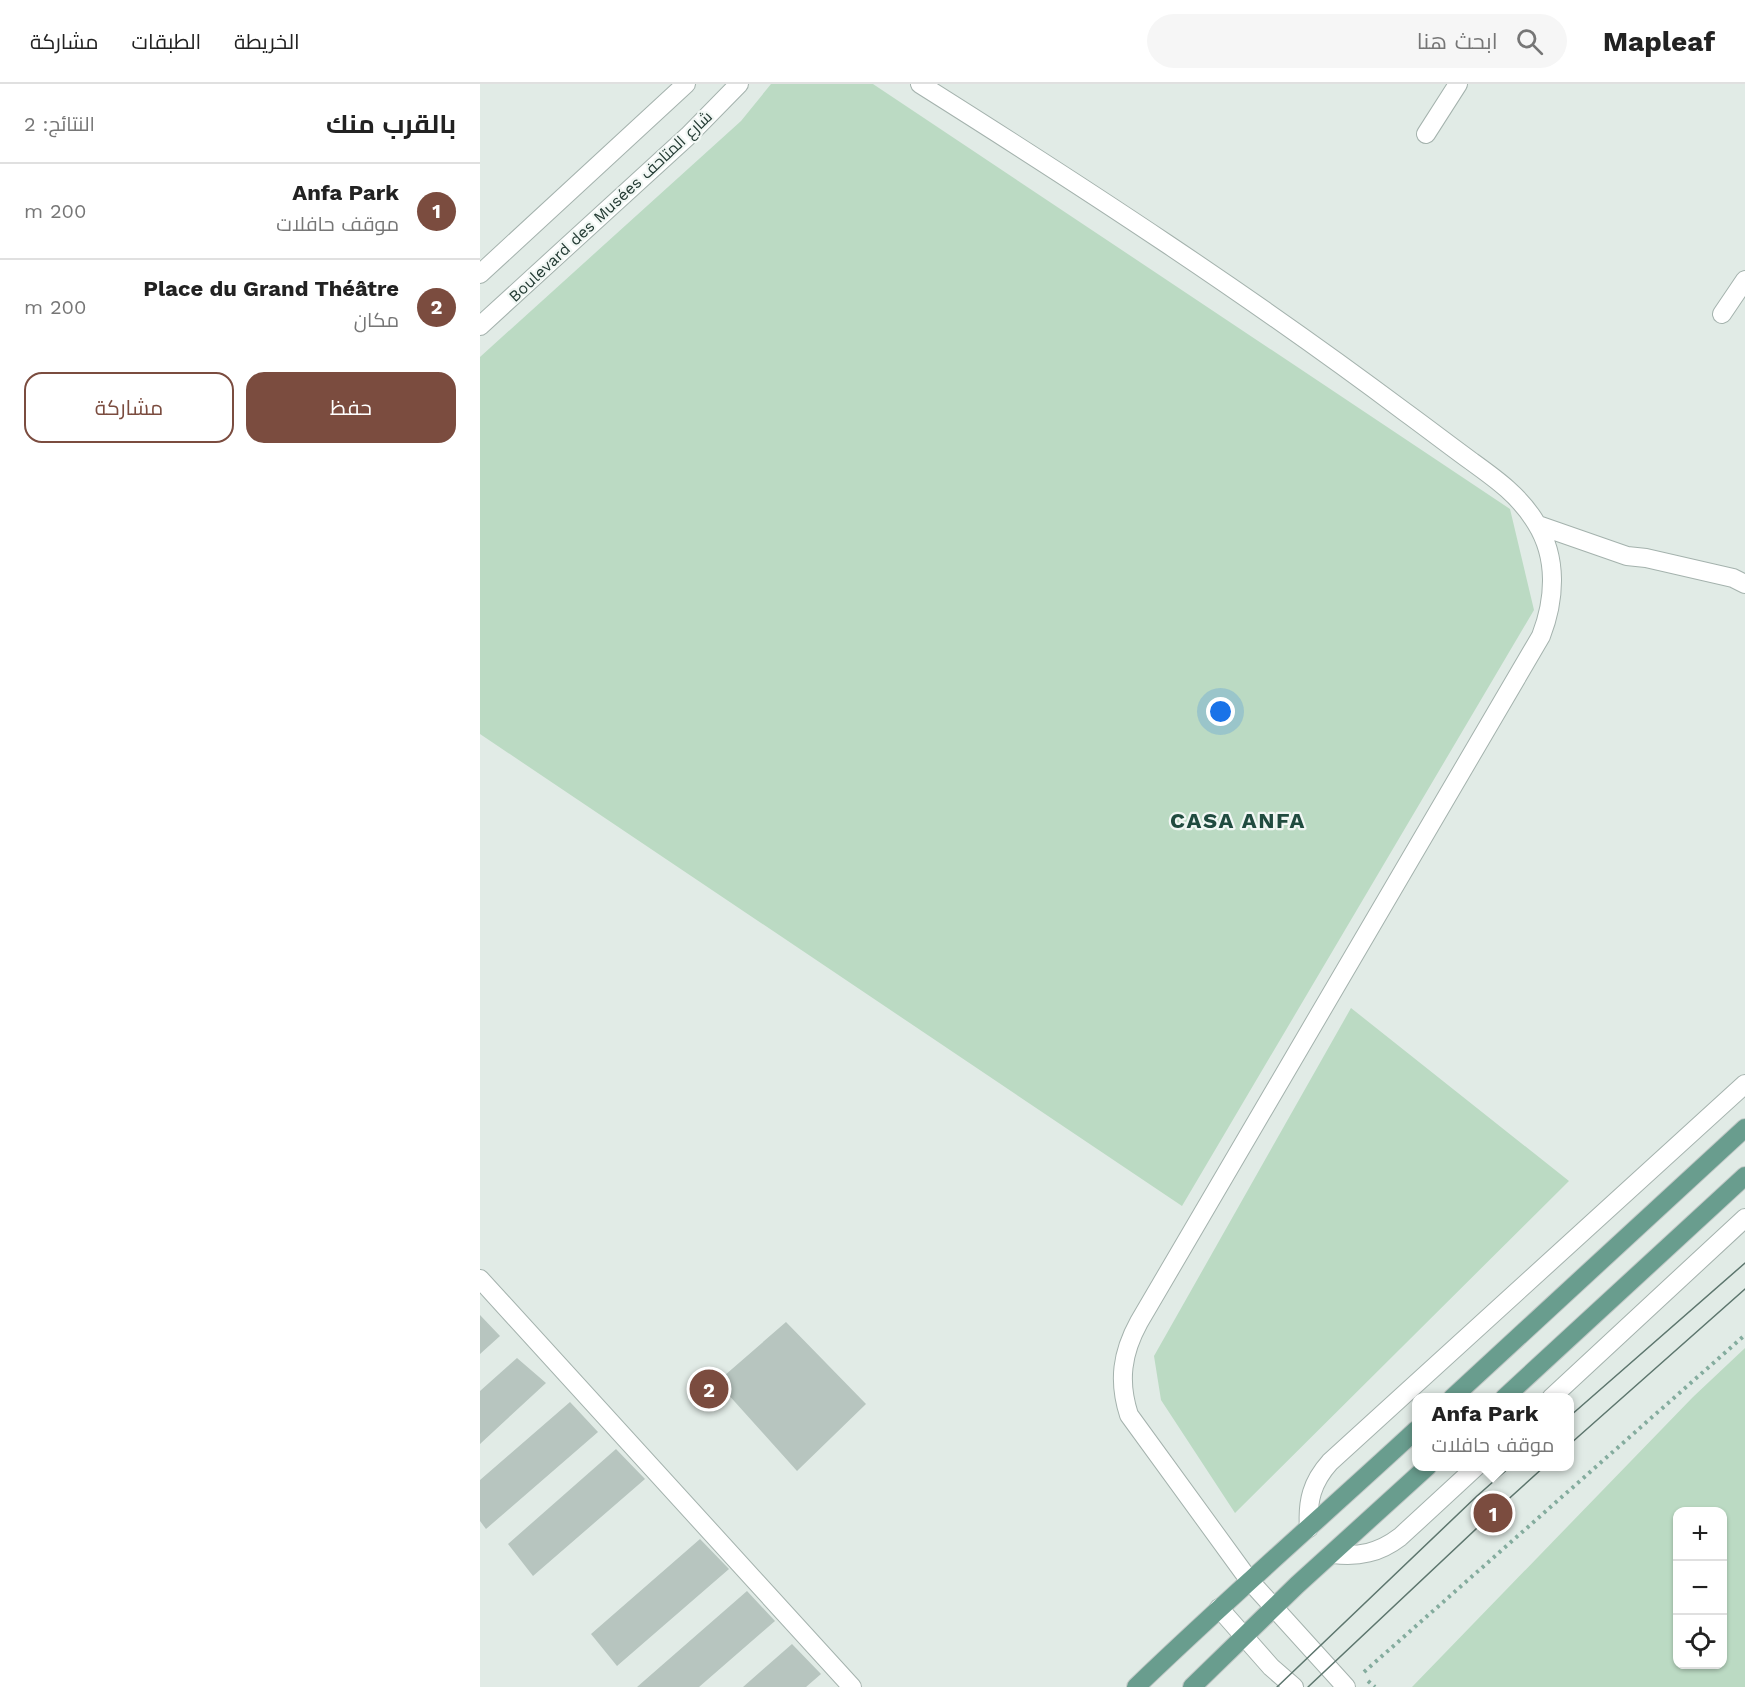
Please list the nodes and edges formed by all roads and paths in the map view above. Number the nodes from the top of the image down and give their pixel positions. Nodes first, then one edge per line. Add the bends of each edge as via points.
1 (686, 84) edge
2 (739, 84) edge
3 (920, 84) edge
4 (1458, 84) edge
5 (1426, 134) dead end
6 (480, 274) edge
7 (1745, 280) edge
8 (1722, 314) dead end
9 (480, 326) edge
10 (1538, 525) junction
11 (1745, 584) edge
12 (1745, 1084) edge
13 (1745, 1128) edge
14 (1745, 1176) edge
15 (1745, 1218) edge
16 (480, 1279) edge
17 (1745, 1335) edge
18 (1457, 1393) edge
19 (1509, 1393) edge
20 (1556, 1393) edge
21 (1412, 1434) edge
22 (1424, 1471) edge
23 (1473, 1471) edge
24 (1309, 1528) junction
25 (1333, 1554) junction
26 (1249, 1580) junction
27 (1219, 1608) junction
28 (1273, 1609) junction
29 (1245, 1637) junction
30 (852, 1687) edge
31 (1136, 1687) edge
32 (1192, 1687) edge
33 (1294, 1687) edge
34 (1345, 1687) edge

1 - 6 street
2 - 9 street, Boulevard des Musées شارع المتاحف via 688,136
3 - 10 street via 1270,315 1500,482
4 - 5 street
7 - 8 street
10 - 11 street via 1627,555
10 - 26 street via 1553,580 1548,619 1541,636 1125,1352 1122,1384 1129,1415
12 - 24 street via 1330,1462 1313,1485
13 - 18 main road
14 - 19 main road
15 - 20 street
16 - 30 street
17 - 34 path
21 - 24 main road
22 - 25 main road
23 - 25 street via 1389,1546 1362,1555
24 - 26 main road
25 - 28 main road
26 - 27 main road
26 - 28 street
27 - 29 street
27 - 31 main road
28 - 29 main road
28 - 34 street
29 - 32 main road
29 - 33 street

